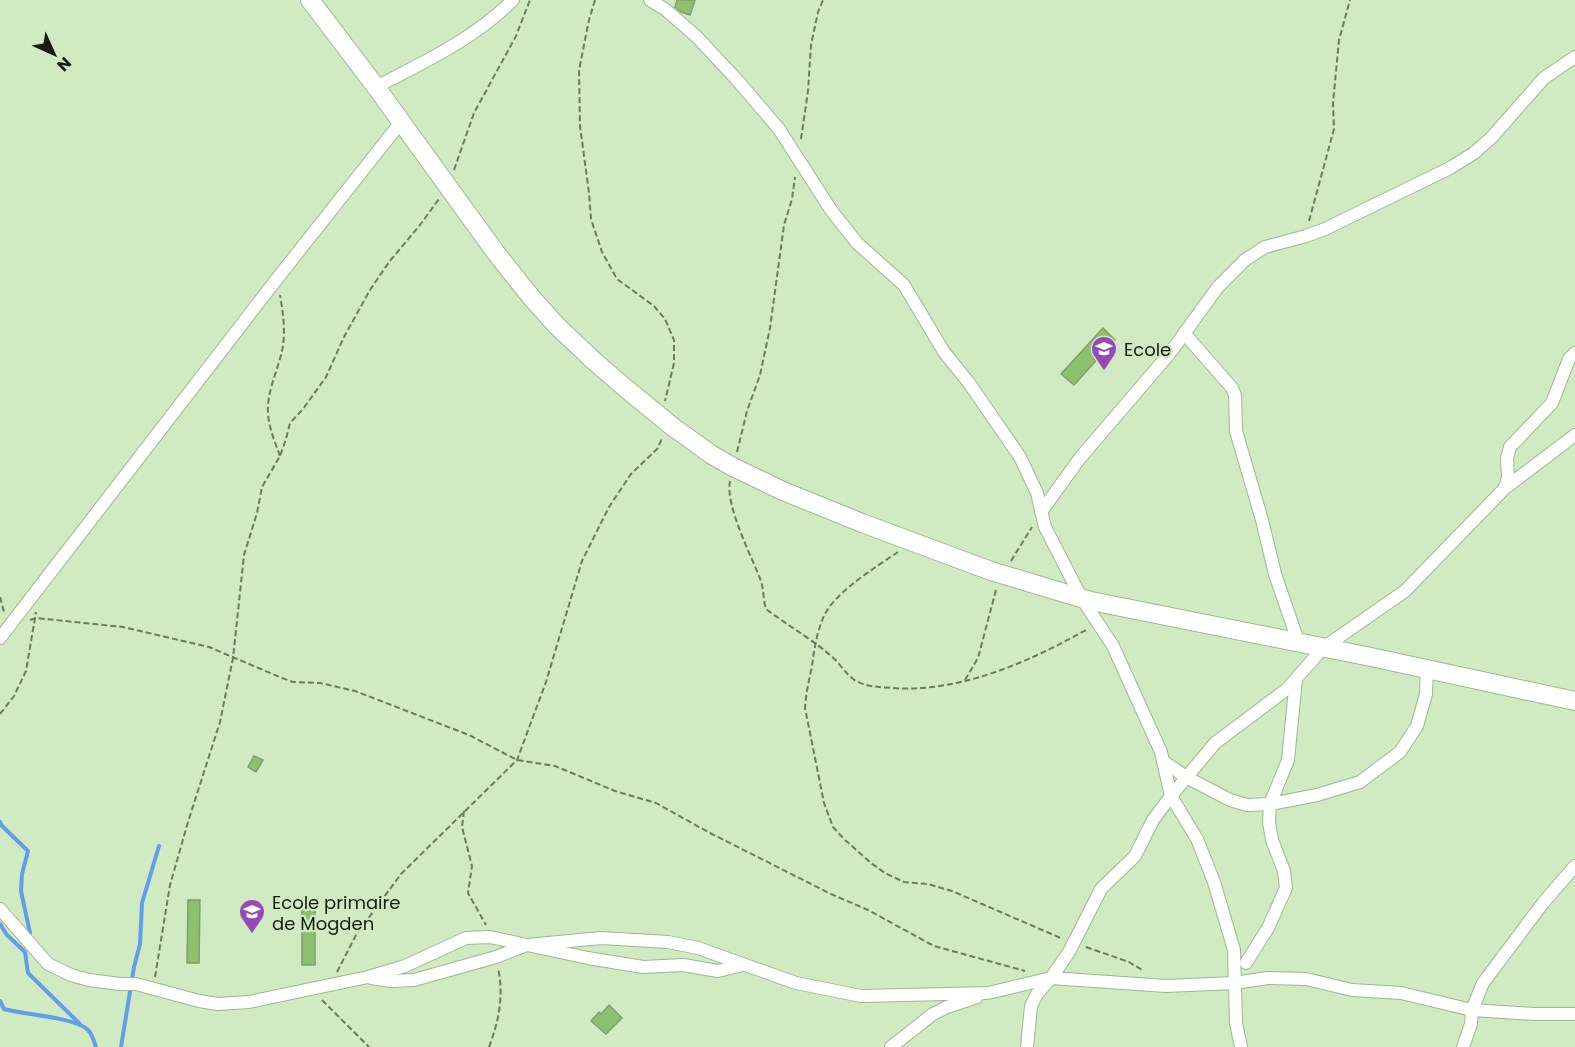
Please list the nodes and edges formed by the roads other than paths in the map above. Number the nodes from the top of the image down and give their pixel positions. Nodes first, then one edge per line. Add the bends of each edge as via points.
1 (310, 0) edge
2 (513, 0) edge
3 (650, 0) edge
4 (1575, 57) edge
5 (376, 87) junction
6 (401, 122) junction
7 (1184, 333) junction
8 (1575, 353) edge
9 (1575, 435) edge
10 (1505, 488) junction
11 (1041, 512) junction
12 (1082, 598) junction
13 (4, 625) edge
14 (0, 638) edge
15 (1299, 644) junction
16 (1323, 648) junction
17 (1428, 669) junction
18 (1296, 679) junction
19 (1575, 701) edge
20 (1163, 761) junction
21 (1186, 777) junction
22 (1171, 796) junction
23 (1270, 804) junction
24 (1575, 866) edge
25 (0, 909) edge
26 (527, 945) junction
27 (1234, 950) junction
28 (1246, 963) junction
29 (745, 964) junction
30 (368, 977) junction
31 (1051, 978) junction
32 (1268, 978) junction
33 (1234, 983) junction
34 (988, 993) junction
35 (1472, 1010) junction
36 (1575, 1014) edge
37 (891, 1047) edge
38 (1027, 1047) edge
39 (1241, 1047) edge
40 (1463, 1047) edge

1 - 5 street
2 - 5 street via 466,38
3 - 11 street via 718,59 779,129 857,243 904,285 944,352 1020,457
4 - 7 street via 1544,78 1492,137 1450,168 1325,228 1265,247 1245,260 1218,287
5 - 6 street
6 - 12 street via 496,253 557,326 661,418 712,455 862,523 1002,574
6 - 13 street via 37,590
7 - 11 street via 1080,458
7 - 15 street via 1235,395 1236,431 1275,574
8 - 10 street via 1569,358 1552,403 1510,447
9 - 10 street
10 - 16 street via 1405,591
11 - 12 street
12 - 15 street
12 - 20 street via 1113,646
13 - 14 street
15 - 16 street
16 - 17 street
16 - 18 street
17 - 19 street
17 - 23 street via 1417,726 1401,752 1360,782
18 - 21 street via 1215,743
18 - 23 street via 1288,760
20 - 21 street
20 - 22 street
21 - 22 street
21 - 23 street via 1230,800 1247,805
22 - 27 street via 1197,839 1215,882
22 - 31 street via 1153,820 1135,856 1101,889
23 - 28 street via 1272,840 1286,888
24 - 35 street via 1483,983
25 - 30 street via 48,964 70,975 136,984 200,1001 249,1002
26 - 29 street via 643,966 683,965 718,971
26 - 29 street via 601,938 668,942
26 - 30 street via 414,980
26 - 30 street via 490,937 466,938 405,966
27 - 28 street
27 - 33 street
28 - 32 street
29 - 34 street via 796,983 861,996
31 - 33 street via 1166,986
31 - 34 street
31 - 38 street via 1031,1006
32 - 33 street
32 - 35 street via 1306,979 1352,990 1401,993
33 - 39 street
34 - 37 street via 933,1014
35 - 36 street
35 - 40 street

